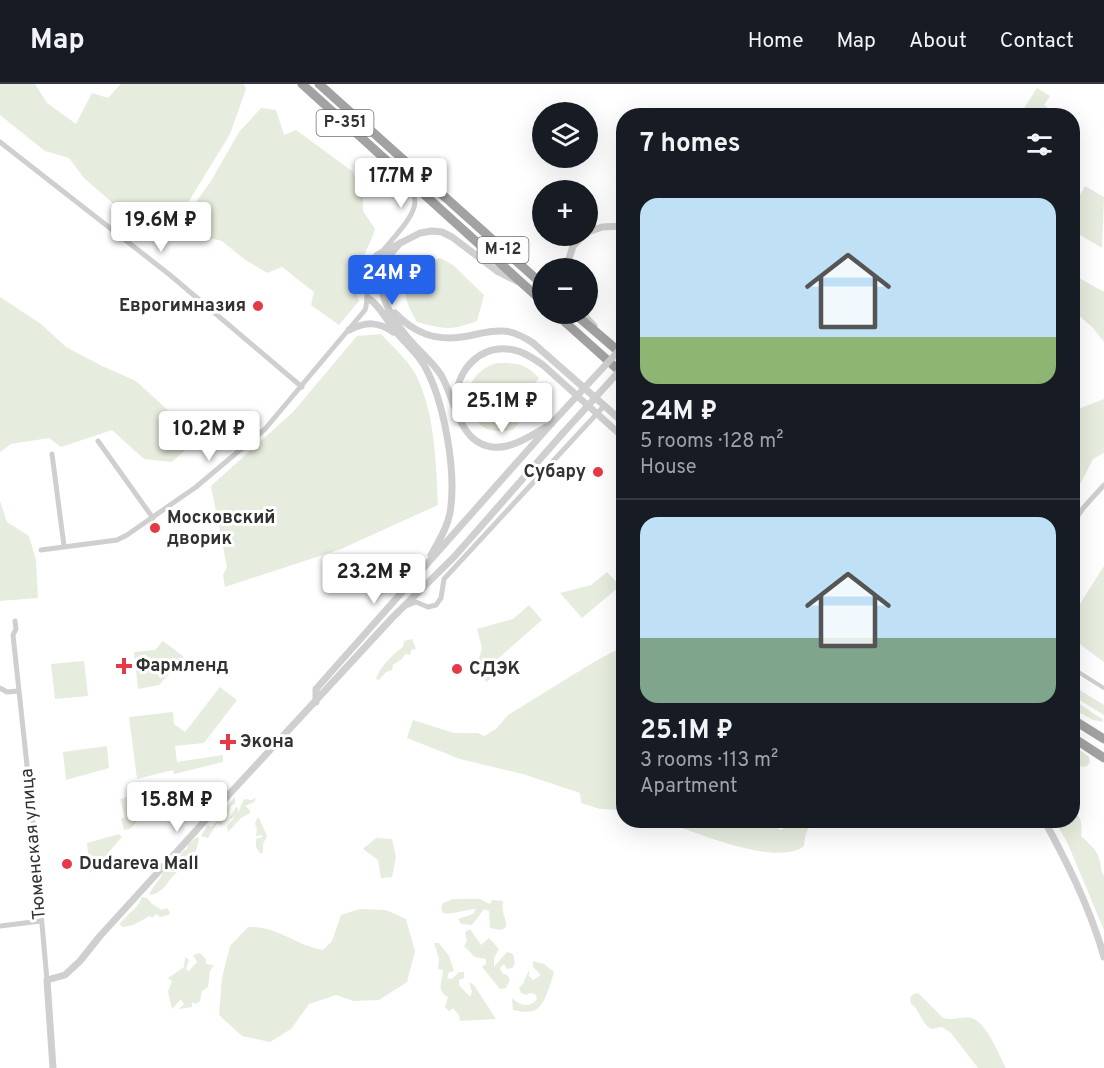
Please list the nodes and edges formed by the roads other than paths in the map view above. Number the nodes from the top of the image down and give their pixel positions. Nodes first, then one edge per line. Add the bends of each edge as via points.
1 (303, 84) edge
2 (319, 84) edge
3 (0, 142) edge
4 (388, 162) junction
5 (464, 214) joint
6 (616, 226) edge
7 (598, 228) edge
8 (400, 243) junction
9 (377, 255) junction
10 (532, 275) edge
11 (522, 283) junction
12 (532, 292) edge
13 (368, 298) junction
14 (388, 304) junction
15 (567, 324) edge
16 (587, 324) edge
17 (591, 324) edge
18 (349, 330) junction
19 (398, 335) junction
20 (600, 335) junction
21 (415, 347) junction
22 (616, 349) edge
23 (616, 354) edge
24 (616, 368) edge
25 (616, 375) edge
26 (302, 387) junction
27 (604, 406) junction
28 (457, 408) junction
29 (597, 414) junction
30 (616, 416) edge
31 (552, 423) junction
32 (616, 431) edge
33 (98, 441) dead end
34 (52, 454) dead end
35 (1104, 485) edge
36 (1080, 513) edge
37 (153, 518) junction
38 (64, 546) junction
39 (41, 550) dead end
40 (426, 566) junction
41 (420, 592) junction
42 (420, 602) junction
43 (405, 606) junction
44 (15, 621) dead end
45 (1080, 673) edge
46 (0, 688) edge
47 (1104, 688) edge
48 (19, 691) junction
49 (316, 702) junction
50 (1080, 721) edge
51 (1080, 722) edge
52 (1104, 734) edge
53 (1104, 739) edge
54 (1080, 740) edge
55 (1080, 741) edge
56 (1104, 753) edge
57 (1104, 758) edge
58 (1048, 828) edge
59 (41, 921) junction
60 (0, 926) edge
61 (1104, 957) edge
62 (47, 980) junction
63 (53, 1068) edge

1 - 4 highway, Р-351
2 - 5 highway, Р-351
3 - 26 street via 196,296
4 - 9 street via 413,195 415,204 412,214
4 - 11 highway, Р-351
5 - 10 highway, М-12
6 - 7 street
8 - 9 street
8 - 11 street via 420,233 442,232 497,271
8 - 14 street via 381,273 383,296
9 - 13 street via 366,278
11 - 12 highway, М-12
13 - 18 street via 362,315
13 - 19 street
14 - 21 street
14 - 27 street via 405,323 428,336 442,339 504,331 519,334
15 - 24 highway
16 - 20 highway
17 - 20 street
18 - 19 street via 360,324 377,324
18 - 26 street
19 - 21 street
19 - 40 street via 414,351 432,382 443,414 449,454 450,513
20 - 22 highway
21 - 28 street via 440,374
23 - 31 street, bridge
25 - 41 street, bridge
26 - 37 street via 245,447
27 - 29 street
27 - 30 street
28 - 29 street via 457,386 470,364 489,352 511,349 543,365
28 - 31 street via 468,434 478,443 490,446 516,444
29 - 32 street
29 - 42 street via 444,579 436,605 428,607
31 - 40 street
33 - 37 street
34 - 38 street
35 - 36 street
37 - 38 street via 117,540
38 - 39 street
40 - 49 street via 316,689
41 - 42 street
41 - 43 street
42 - 43 street
43 - 49 street
44 - 48 street, Тюменская улица
45 - 47 street
46 - 48 street
48 - 59 street, Тюменская улица
49 - 62 street via 80,961 65,975
50 - 52 highway
51 - 53 highway
54 - 56 highway
55 - 57 highway
58 - 61 street via 1070,868
59 - 60 street
59 - 62 street, Тюменская улица
62 - 63 street, Тюменская улица

